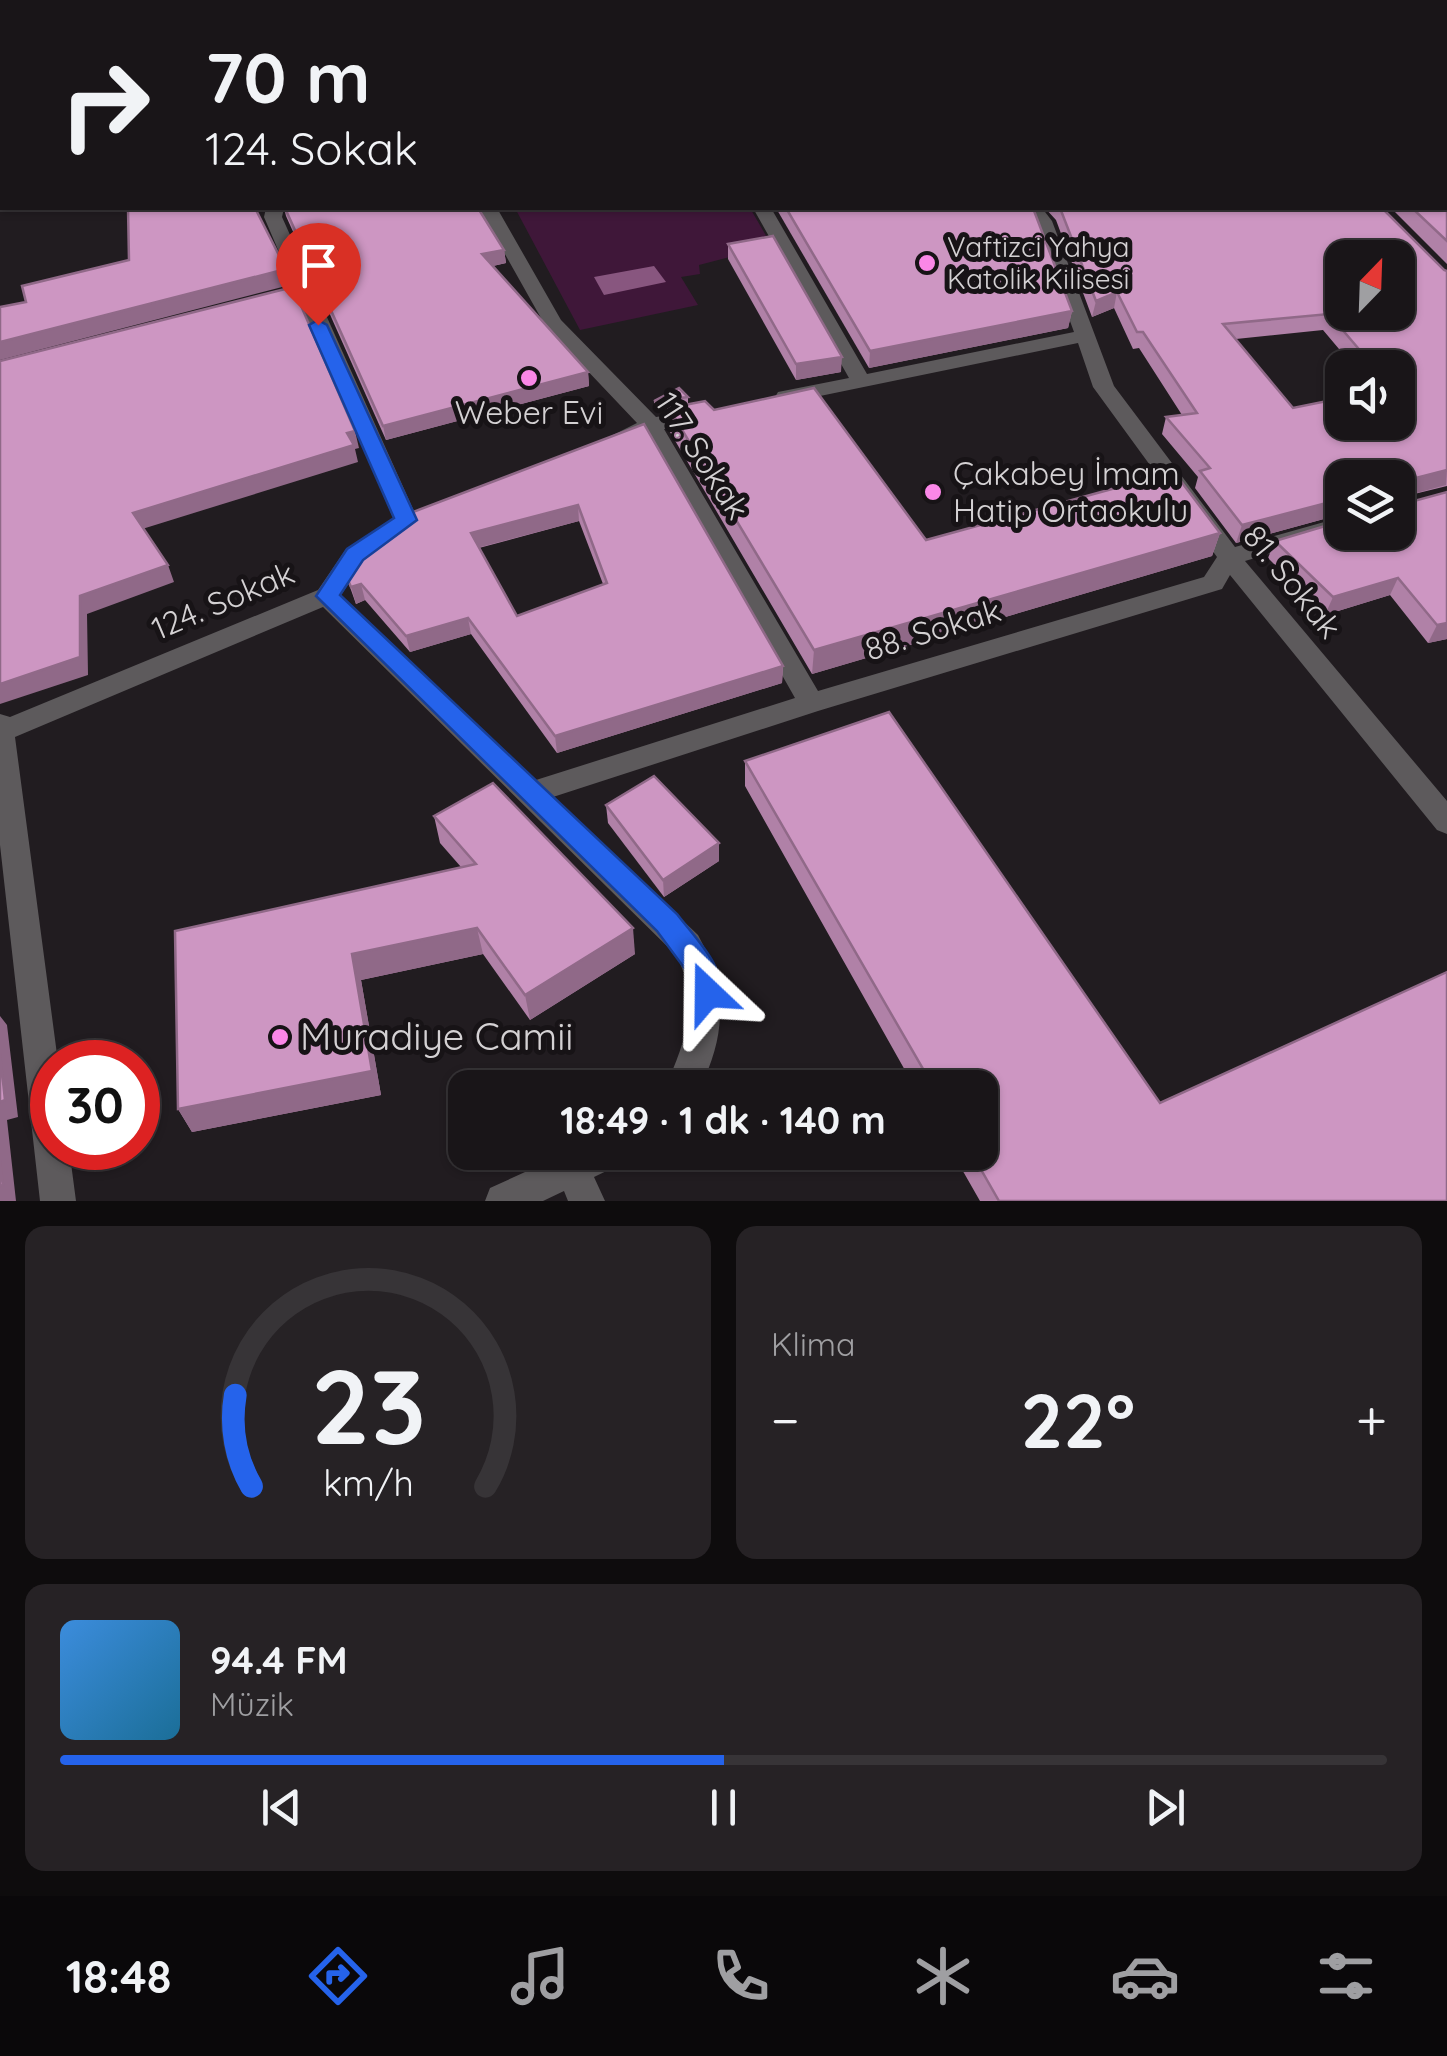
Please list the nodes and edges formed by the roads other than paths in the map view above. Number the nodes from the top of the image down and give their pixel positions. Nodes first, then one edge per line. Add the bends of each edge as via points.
1 (275, 210) edge
2 (489, 210) edge
3 (763, 210) edge
4 (1035, 210) edge
5 (1085, 336) junction
6 (861, 381) junction
7 (766, 401) edge
8 (728, 409) edge
9 (652, 425) junction
10 (599, 446) edge
11 (1325, 530) edge
12 (1228, 557) junction
13 (327, 596) junction
14 (811, 703) junction
15 (1, 728) edge
16 (3, 776) edge
17 (532, 793) junction
18 (1447, 822) edge
19 (691, 1070) edge
20 (579, 1185) edge
21 (58, 1201) edge
22 (503, 1201) edge

1 - 13 street, 124. Sokak via 294,295 415,517 355,554
2 - 9 street, 117. Sokak via 553,323
3 - 6 street
4 - 5 street, 81. Sokak
5 - 6 street
5 - 12 street, 81. Sokak via 1104,387
6 - 7 street
8 - 9 street
9 - 10 street
9 - 14 street, 117. Sokak
11 - 12 street, 88. Sokak
12 - 14 street, 88. Sokak via 1213,584
12 - 18 street, 81. Sokak
13 - 15 street, 124. Sokak
13 - 17 street
14 - 17 street, 88. Sokak
15 - 16 street
16 - 21 street
17 - 19 street via 667,923 702,968 707,1022
20 - 22 street

